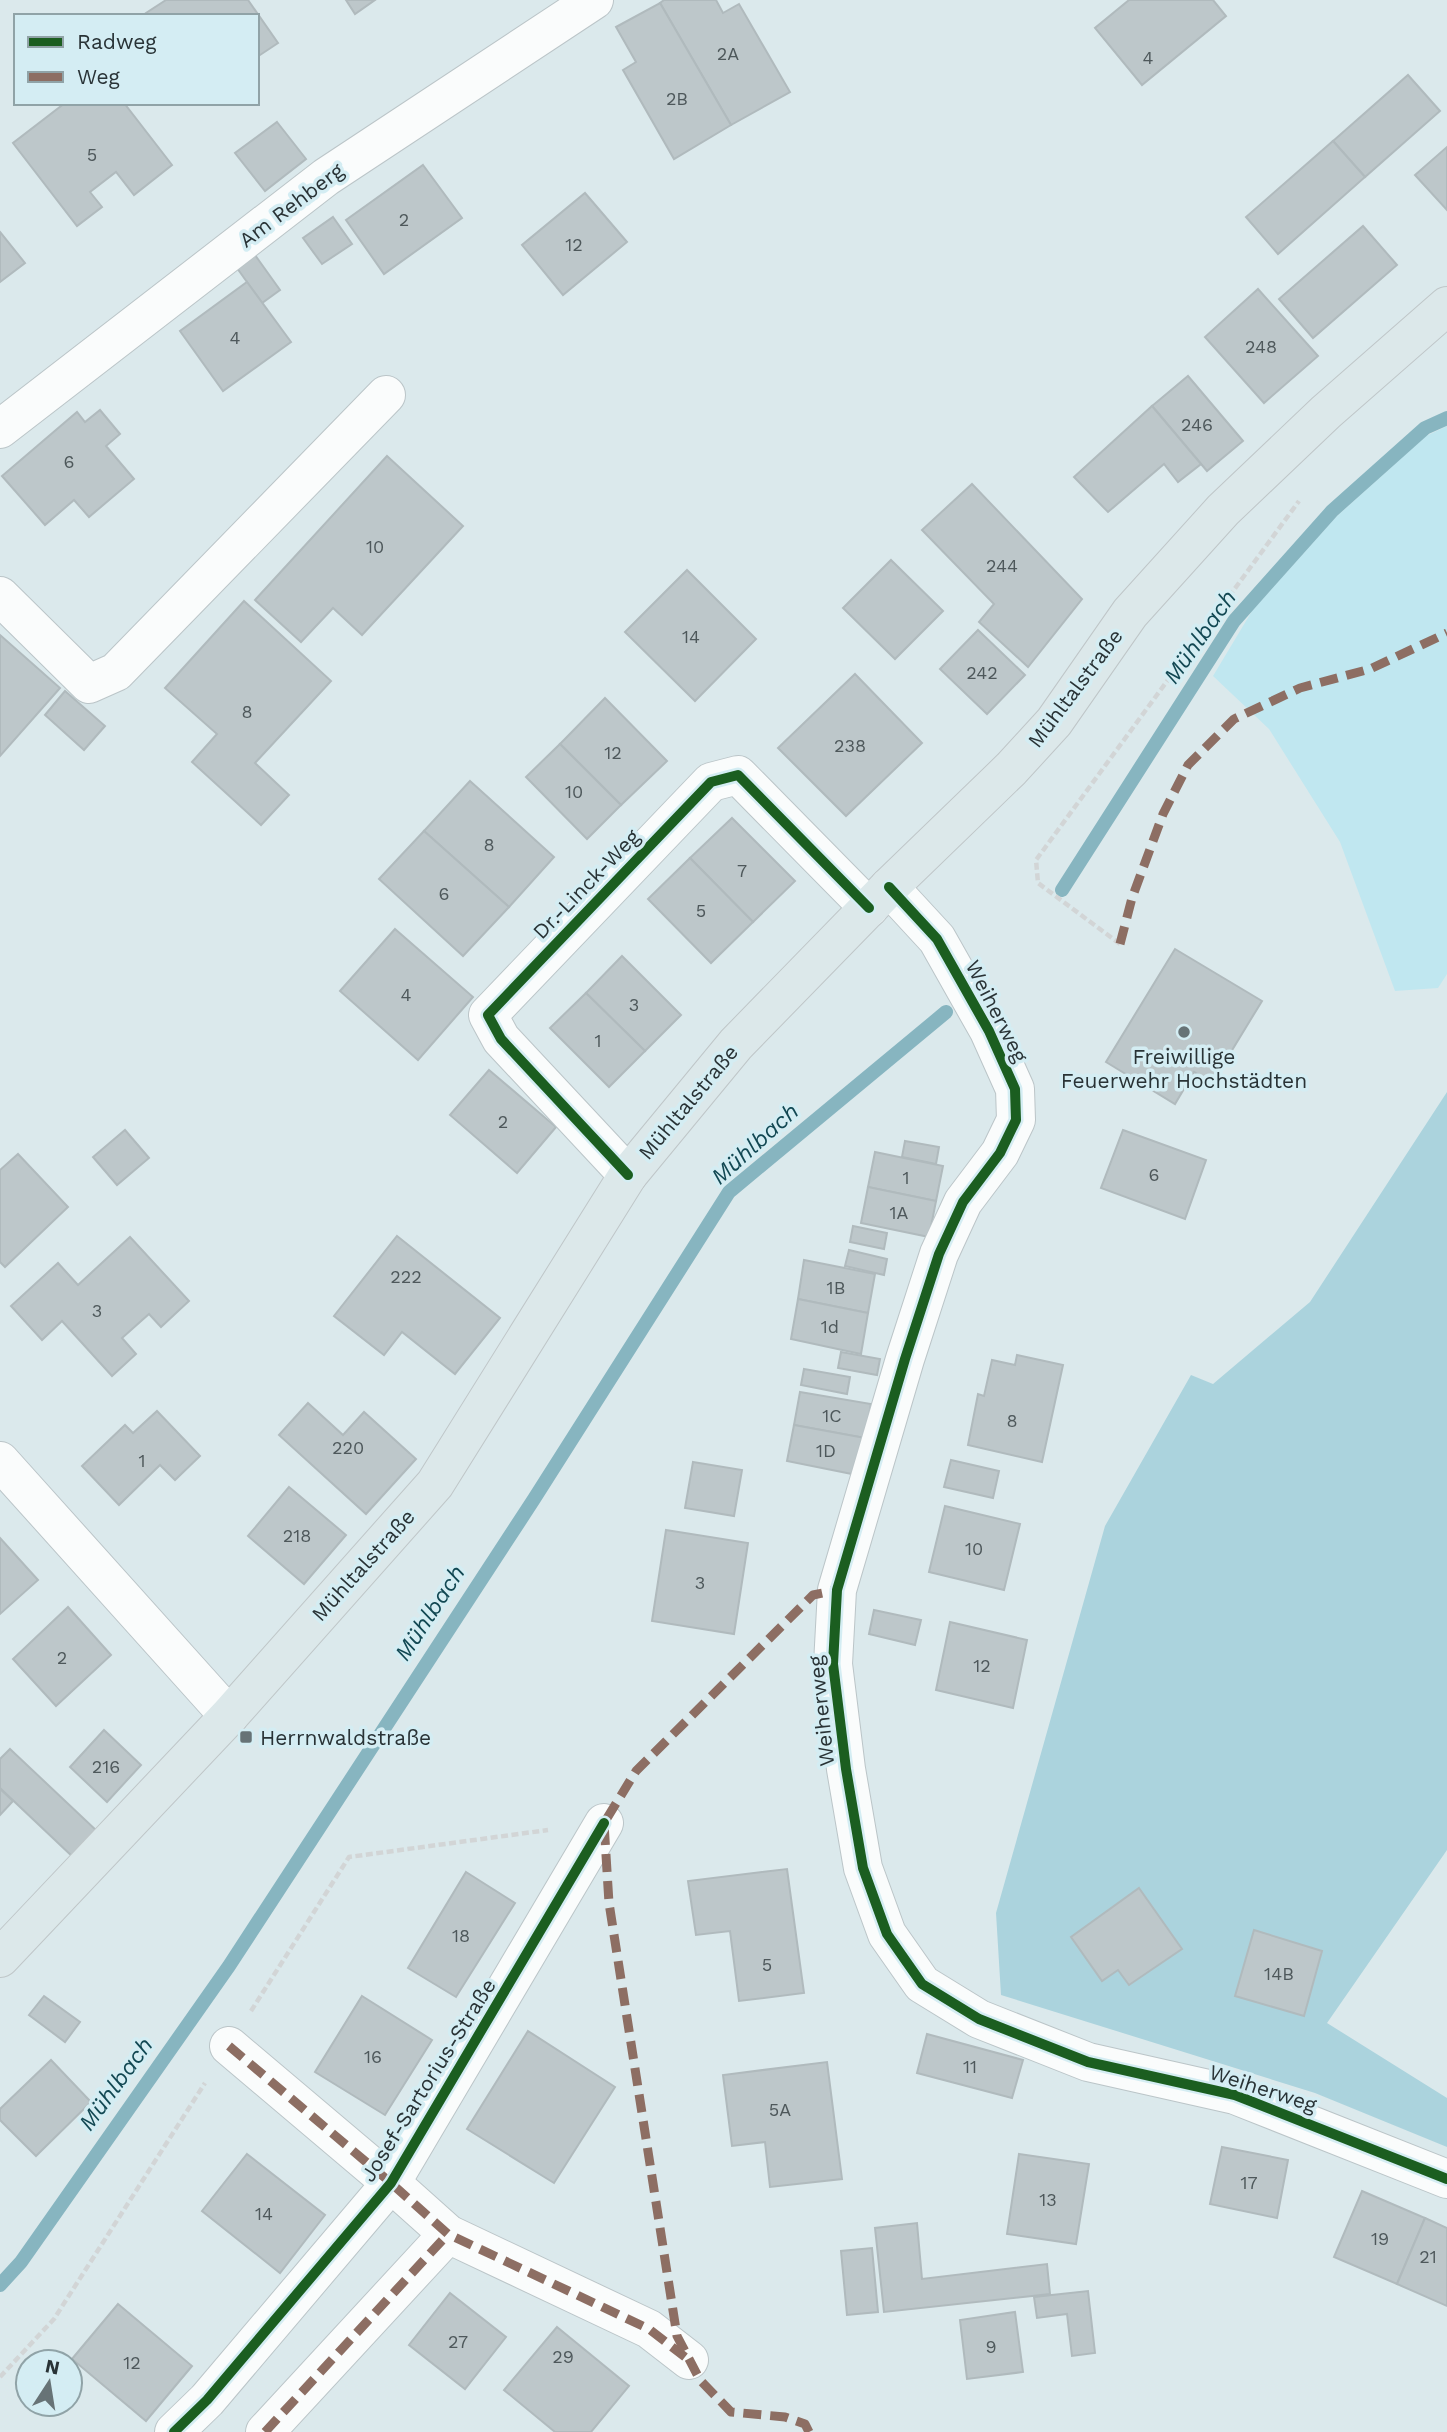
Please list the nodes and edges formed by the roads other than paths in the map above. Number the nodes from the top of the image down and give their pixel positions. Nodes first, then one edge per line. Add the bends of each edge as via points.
1 (594, 0) edge
2 (1447, 306) edge
3 (386, 396) dead end
4 (0, 429) edge
5 (0, 596) edge
6 (879, 898) junction
7 (628, 1175) junction
8 (0, 1461) edge
9 (229, 1716) junction
10 (604, 1823) dead end
11 (0, 1958) edge
12 (229, 2046) dead end
13 (1447, 2179) edge
14 (391, 2183) junction
15 (447, 2234) junction
16 (689, 2360) dead end
17 (174, 2432) edge
18 (265, 2432) edge

1 - 4 street, Am Rehberg via 326,177
2 - 6 main road, Mühltalstraße via 1223,510 1130,613 1054,722
3 - 5 street via 116,673 89,684
6 - 7 main road, Mühltalstraße via 736,1044
6 - 7 street, Dr.-Linck-Weg via 738,775 710,782 488,1015 501,1039
6 - 13 street, Weiherweg via 937,939 989,1031 1015,1089 1016,1120 1000,1153 963,1202 939,1254 837,1590 832,1664 846,1769 863,1868 887,1934 922,1984 979,2019 1088,2062 1235,2095
7 - 9 main road, Mühltalstraße via 435,1484
8 - 9 street
9 - 11 main road, Mühltalstraße
10 - 14 street, Josef-Sartorius-Straße
12 - 14 street, Josef-Sartorius-Straße
14 - 15 street, Josef-Sartorius-Straße
14 - 17 street, Josef-Sartorius-Straße via 207,2400
15 - 16 street, Josef-Sartorius-Straße via 649,2329
15 - 18 street

